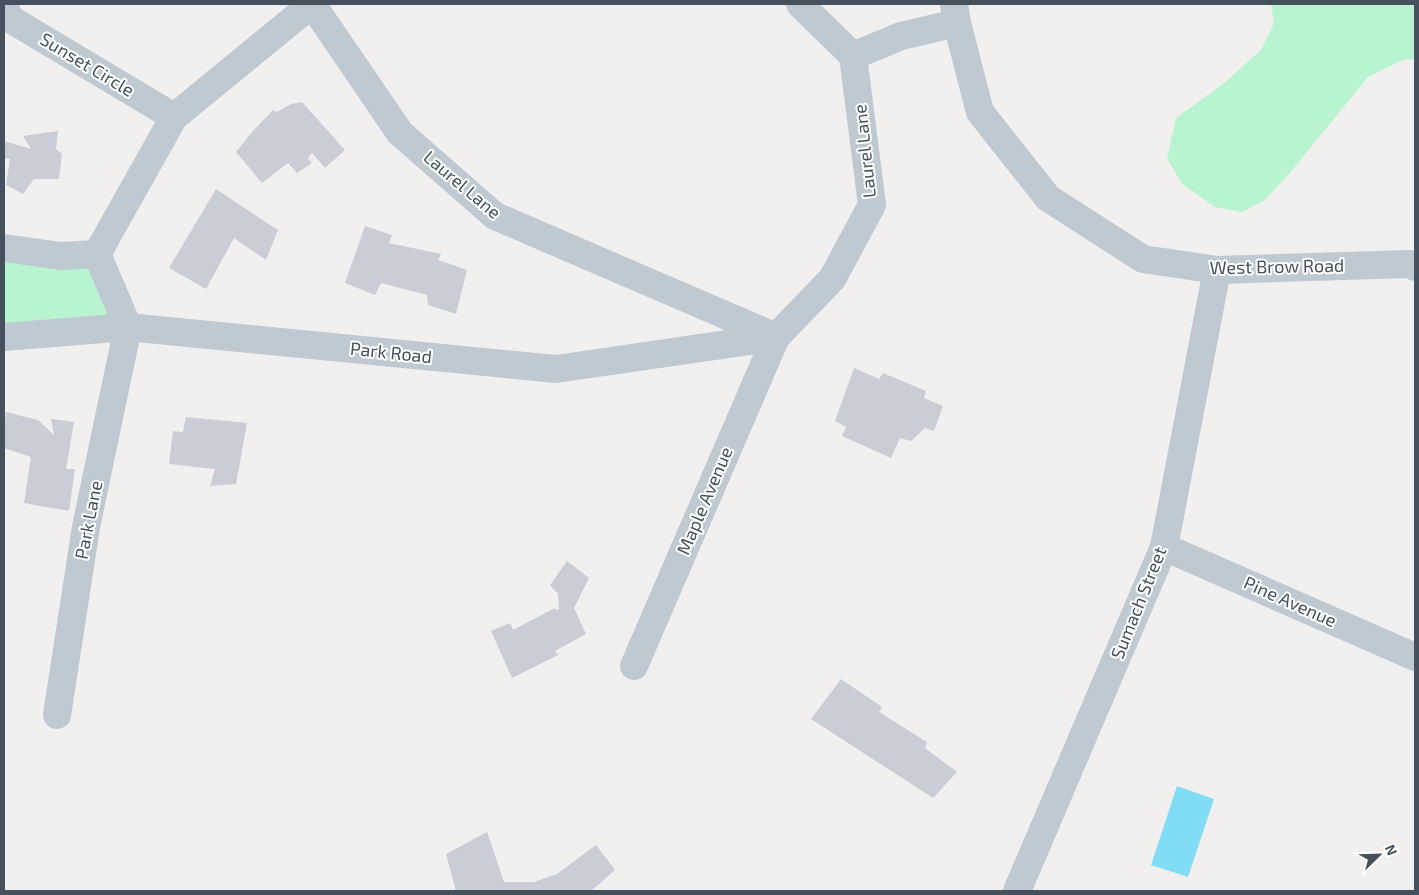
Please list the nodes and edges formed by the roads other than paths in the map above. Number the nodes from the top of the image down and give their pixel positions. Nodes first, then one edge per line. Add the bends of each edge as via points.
1 (800, 4) edge
2 (4, 9) edge
3 (955, 13) edge
4 (853, 56) junction
5 (174, 117) junction
6 (4, 248) edge
7 (97, 254) junction
8 (1415, 267) edge
9 (1217, 270) junction
10 (128, 327) junction
11 (4, 337) edge
12 (776, 337) junction
13 (1164, 548) junction
14 (1415, 657) edge
15 (634, 666) dead end
16 (57, 715) dead end
17 (1017, 891) edge

1 - 4 street
2 - 5 street, Sunset Circle via 12,20
3 - 4 street
3 - 9 street, West Brow Road via 980,112 1048,198 1143,259
4 - 12 street, Laurel Lane via 872,205 832,279
5 - 7 street, Laurel Lane
5 - 12 street, Laurel Lane via 312,4 400,133 495,216
6 - 7 street via 61,256
7 - 10 street
8 - 9 street, West Brow Road via 1411,264
9 - 13 street, Sumach Street
10 - 11 street, Park Road
10 - 12 street, Park Road via 556,369
10 - 16 street, Park Lane via 86,527
12 - 15 street, Maple Avenue
13 - 14 street, Pine Avenue
13 - 17 street, Sumach Street

